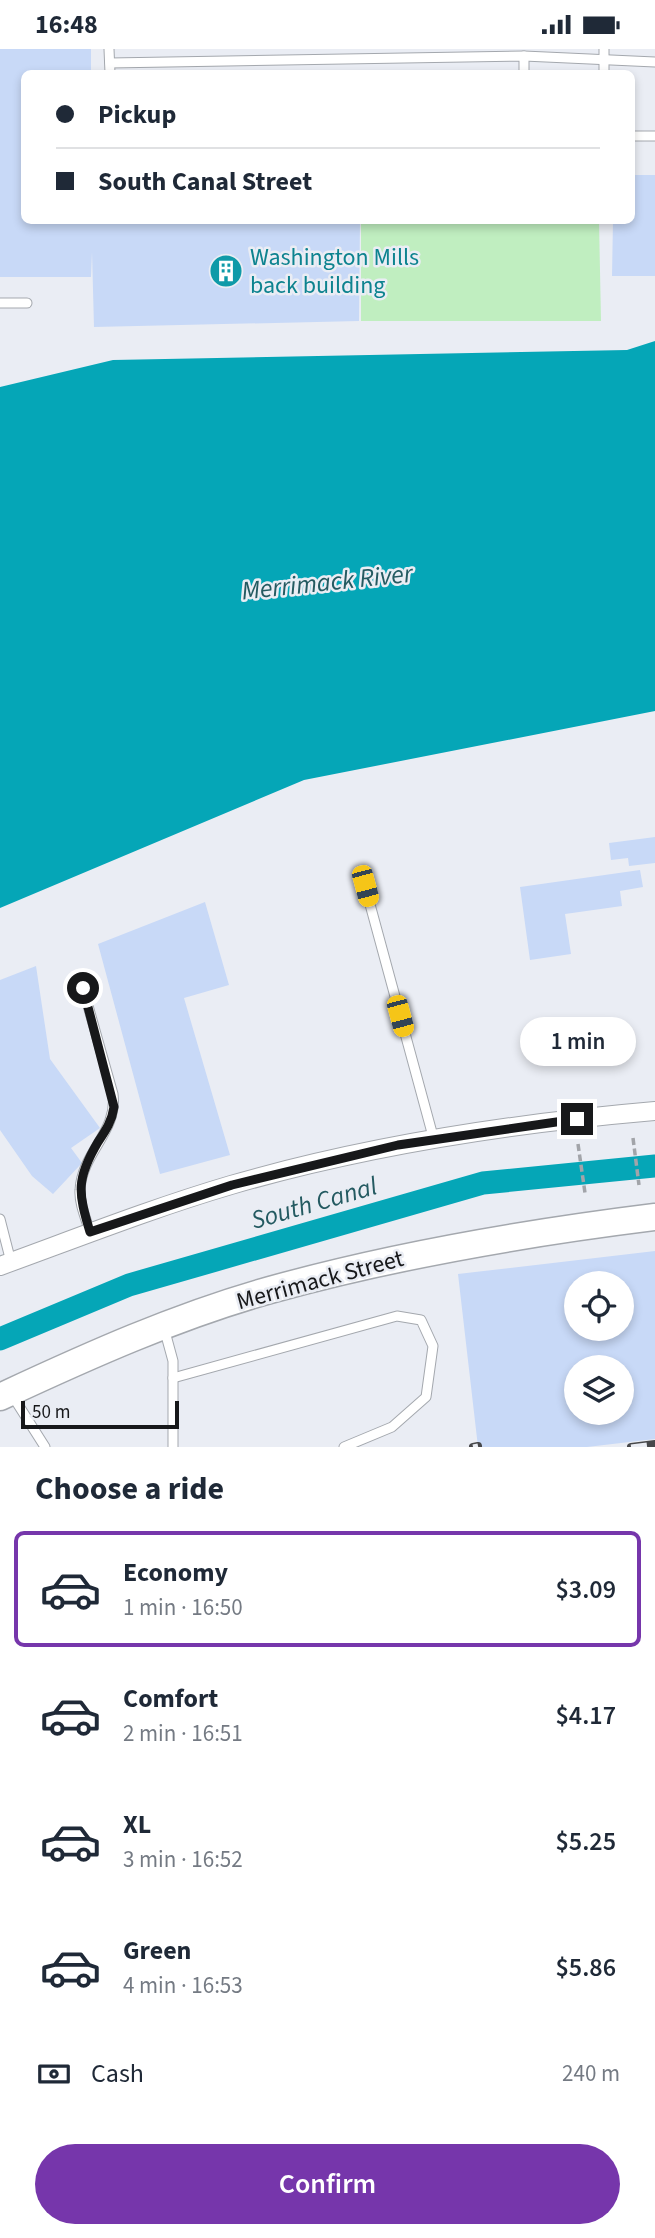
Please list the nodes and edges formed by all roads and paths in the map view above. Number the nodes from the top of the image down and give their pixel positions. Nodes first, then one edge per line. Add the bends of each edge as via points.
1 (109, 49) edge
2 (604, 49) edge
3 (524, 55) junction
4 (604, 61) junction
5 (655, 62) edge
6 (110, 68) edge
7 (524, 70) edge
8 (604, 70) edge
9 (635, 136) edge
10 (655, 136) edge
11 (0, 303) edge
12 (27, 303) dead end
13 (365, 886) dead end
14 (83, 988) dead end
15 (655, 1111) edge
16 (633, 1138) dead end
17 (434, 1140) junction
18 (578, 1144) dead end
19 (639, 1185) dead end
20 (584, 1193) dead end
21 (655, 1217) edge
22 (0, 1219) edge
23 (90, 1232) junction
24 (6, 1264) edge
25 (164, 1326) junction
26 (173, 1378) junction
27 (5, 1394) edge
28 (46, 1447) edge
29 (173, 1447) edge
30 (344, 1447) edge

1 - 6 lane
2 - 4 lane
3 - 4 lane
3 - 6 lane
3 - 7 lane
4 - 5 lane
4 - 8 lane
9 - 10 lane
11 - 12 lane
13 - 17 lane
14 - 23 lane via 114,1107 113,1118 82,1175 79,1191
15 - 17 street
16 - 19 path
17 - 23 street via 232,1185
18 - 20 path
21 - 25 main road, Merrimack Street via 556,1229 415,1255 269,1290
22 - 24 lane
23 - 24 street
25 - 26 lane
25 - 27 main road, Merrimack Street
26 - 29 lane
26 - 30 lane via 397,1316 421,1320 433,1346 426,1397 392,1427
27 - 28 lane

